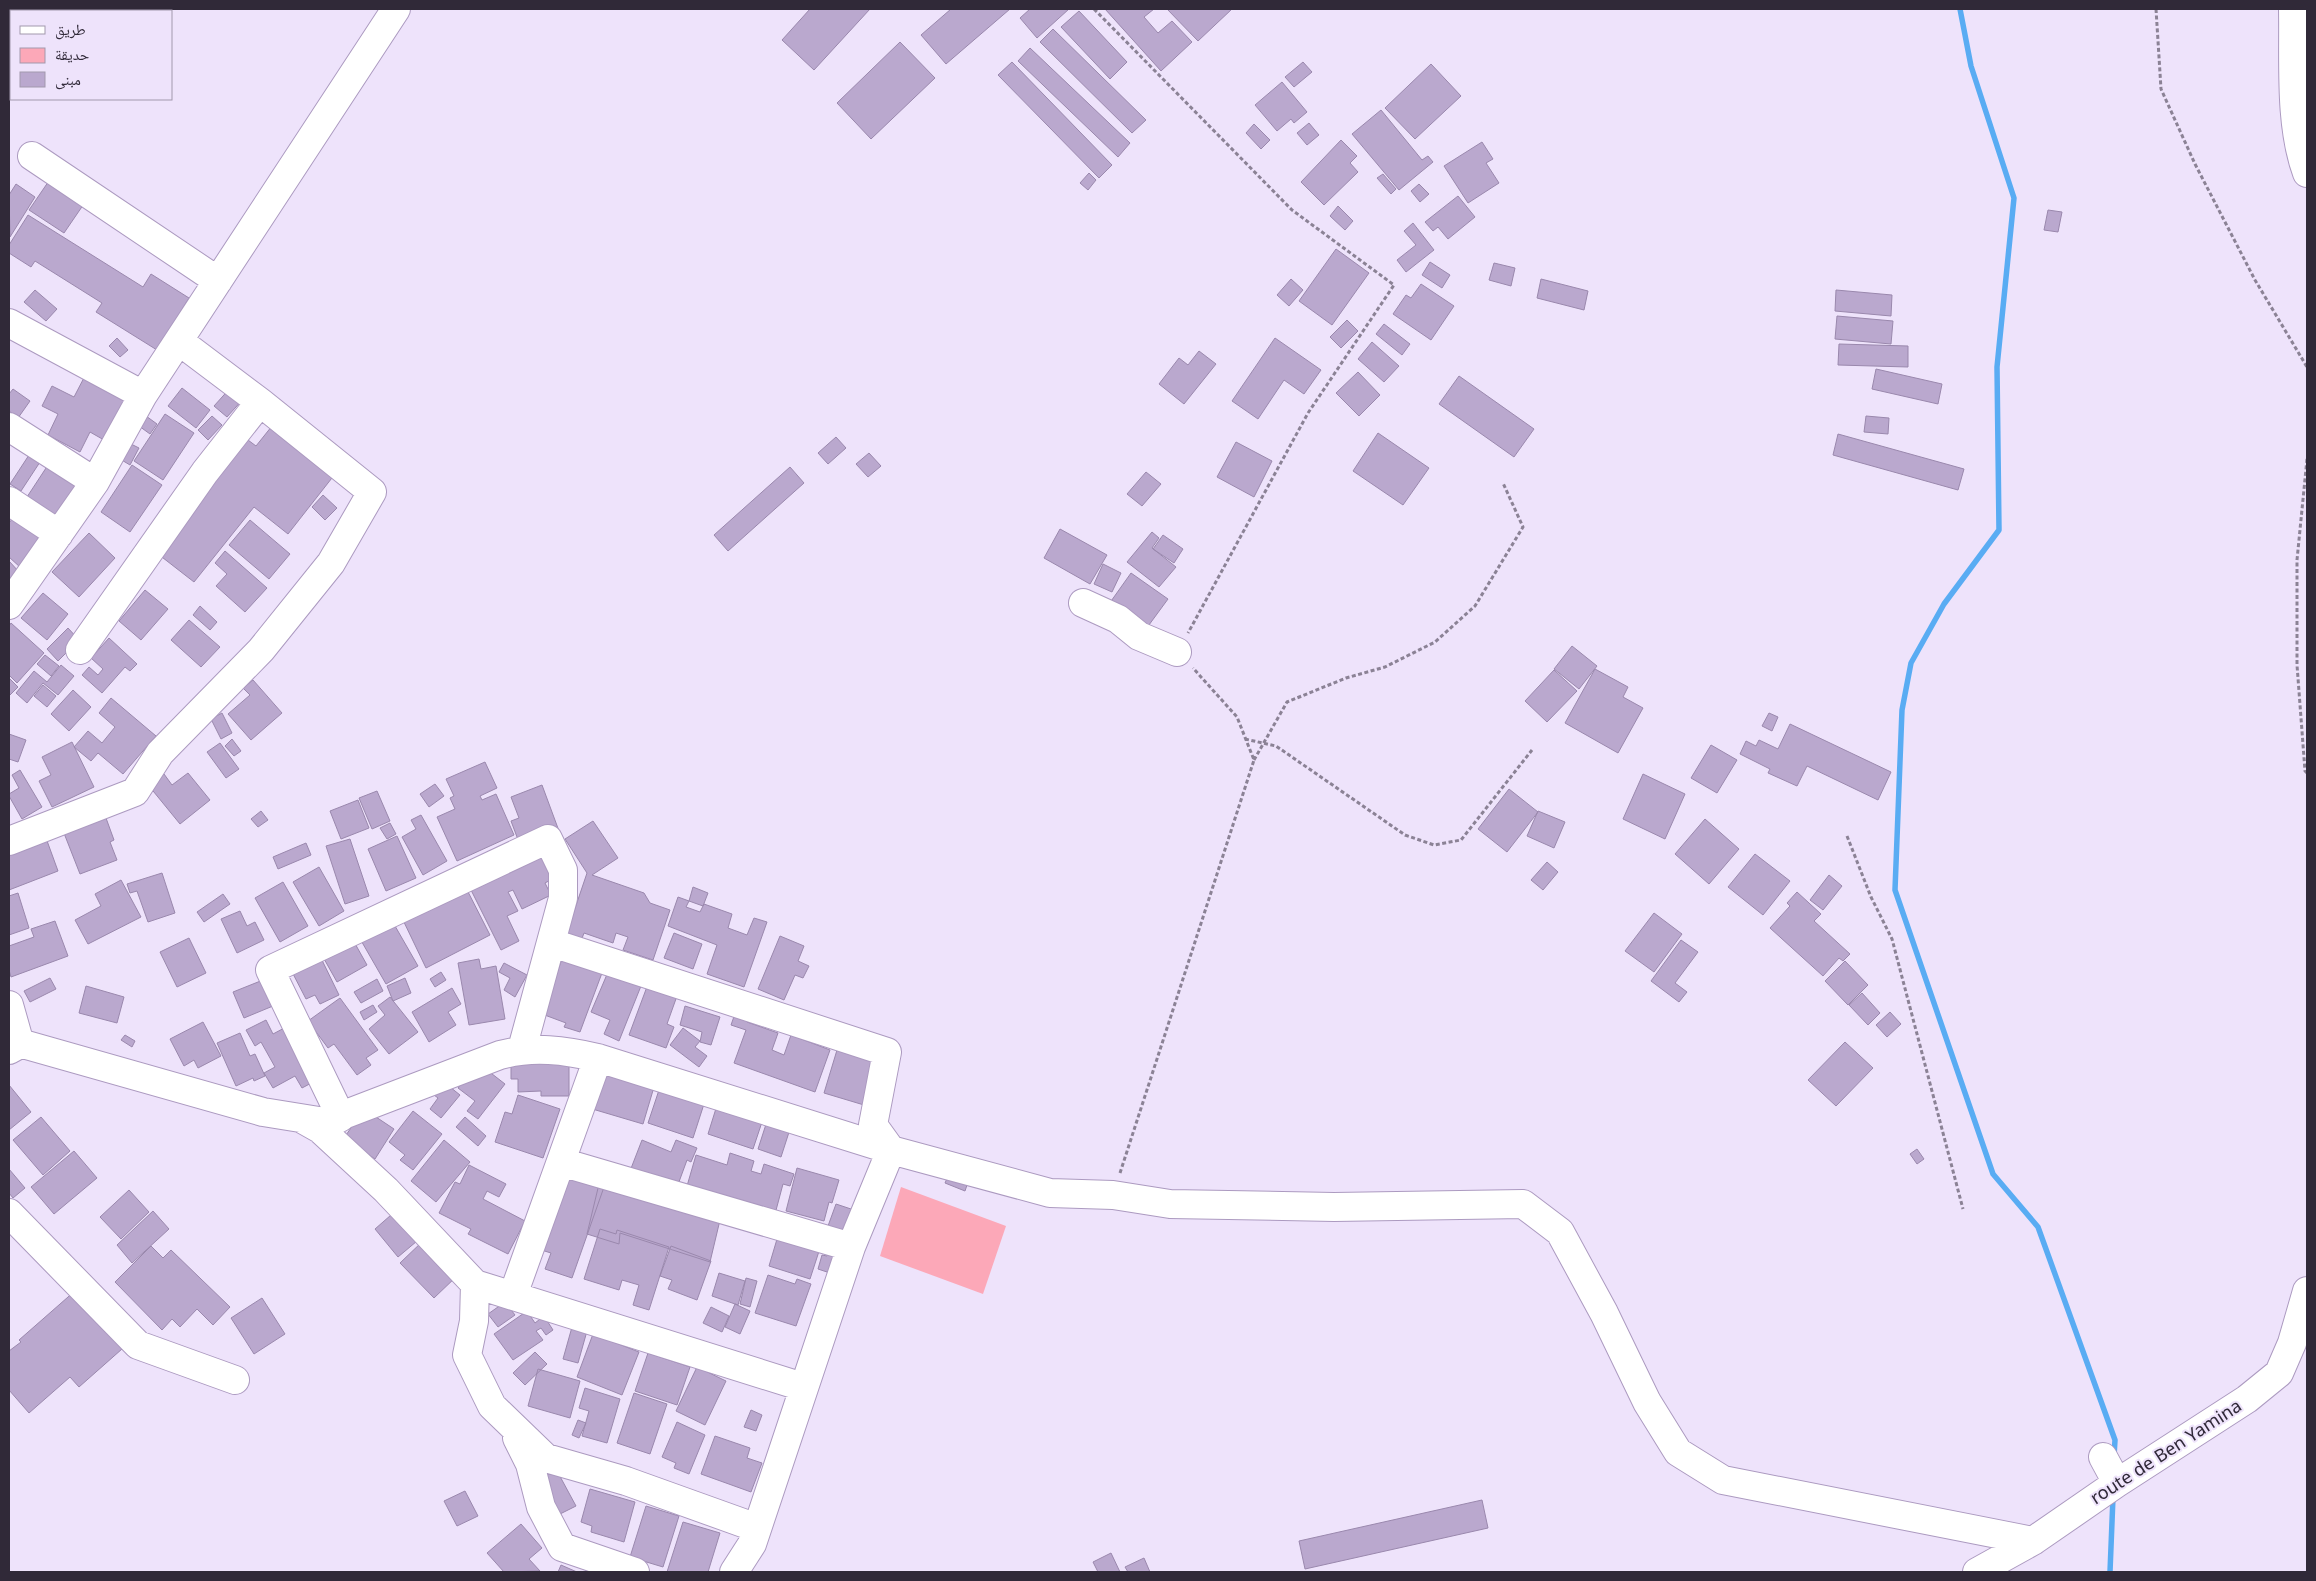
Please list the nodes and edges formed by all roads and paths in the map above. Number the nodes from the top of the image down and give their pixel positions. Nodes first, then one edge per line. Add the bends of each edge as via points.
1 (396, 9) edge
2 (1094, 9) edge
3 (2156, 9) edge
4 (2294, 9) edge
5 (32, 156) dead end
6 (2307, 173) edge
7 (218, 281) junction
8 (9, 323) edge
9 (179, 341) junction
10 (2307, 367) edge
11 (143, 395) junction
12 (260, 402) junction
13 (9, 427) edge
14 (2307, 459) edge
15 (95, 482) junction
16 (1503, 483) dead end
17 (9, 501) edge
18 (59, 534) junction
19 (1083, 603) dead end
20 (9, 604) edge
21 (80, 650) dead end
22 (1177, 652) junction
23 (1245, 739) junction
24 (1263, 745) junction
25 (1532, 750) dead end
26 (1254, 760) junction
27 (2307, 773) edge
28 (1847, 836) dead end
29 (9, 841) edge
30 (552, 943) junction
31 (9, 1005) edge
32 (13, 1045) edge
33 (522, 1049) junction
34 (598, 1058) junction
35 (320, 1121) junction
36 (891, 1150) junction
37 (561, 1162) junction
38 (1113, 1196) junction
39 (1963, 1209) dead end
40 (9, 1213) edge
41 (851, 1247) junction
42 (475, 1284) junction
43 (2307, 1292) edge
44 (513, 1295) junction
45 (235, 1380) dead end
46 (803, 1388) junction
47 (510, 1423) junction
48 (2103, 1457) dead end
49 (2117, 1483) junction
50 (757, 1528) junction
51 (2033, 1541) junction
52 (635, 1572) edge
53 (734, 1572) edge
54 (1977, 1572) edge

1 - 7 street
2 - 22 path via 1292,210 1394,285 1308,413
3 - 10 path via 2161,89 2195,164 2255,280
4 - 6 street via 2295,96 2301,157
5 - 7 street
7 - 9 street
8 - 11 street
9 - 11 street
9 - 12 street
11 - 15 street
12 - 21 street via 205,472
12 - 29 street via 372,492 332,564 261,650 160,753 135,792
13 - 15 street
14 - 27 path via 2297,560 2297,665
15 - 18 street
16 - 24 path via 1522,527 1475,606 1435,642 1385,667 1346,678 1287,702
17 - 18 street
18 - 20 street
19 - 22 street via 1118,619 1139,636
22 - 23 path via 1237,717
23 - 24 path
23 - 26 path
24 - 25 path via 1276,746 1405,834 1434,845 1461,840
24 - 26 path
26 - 38 path
28 - 39 path via 1892,939
30 - 33 street
30 - 35 street via 563,898 563,870 548,839 270,970
30 - 36 street via 887,1052 873,1125
31 - 32 street
32 - 35 street via 263,1112
33 - 34 street via 552,1050
33 - 35 street
34 - 36 street
34 - 37 street
35 - 42 street
36 - 38 street via 1050,1193
36 - 41 street
37 - 41 street
37 - 44 street
38 - 51 street via 1170,1204 1334,1207 1523,1204 1560,1232 1647,1402 1678,1452 1723,1480
40 - 45 street via 138,1345
41 - 46 street
42 - 44 street
42 - 47 street via 474,1321 467,1355 492,1406
43 - 49 street, route de Ben Yamina via 2280,1374
44 - 46 street
46 - 50 street
47 - 50 street via 546,1458
47 - 52 street via 530,1464 541,1507 562,1547
48 - 49 street
49 - 51 street, route de Ben Yamina
50 - 53 street via 752,1544
51 - 54 street, route de Ben Yamina

